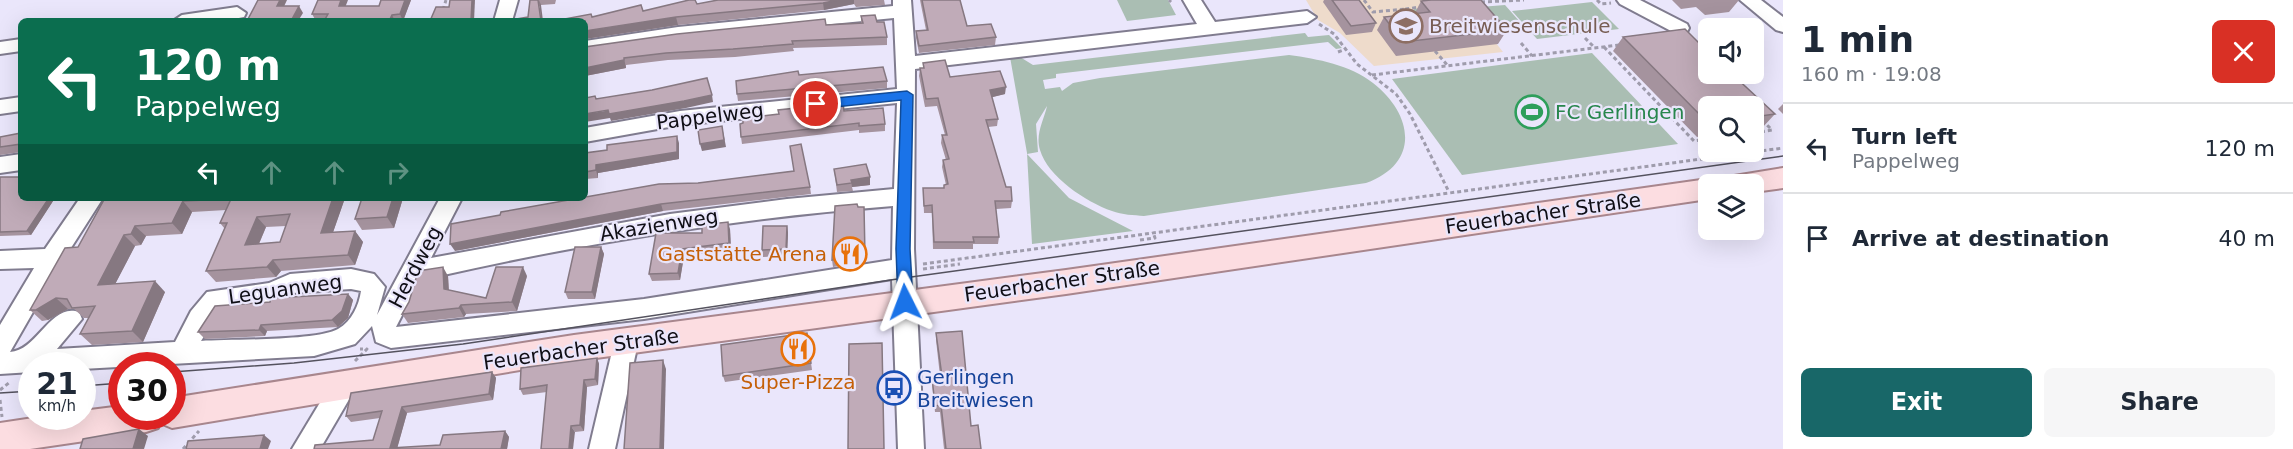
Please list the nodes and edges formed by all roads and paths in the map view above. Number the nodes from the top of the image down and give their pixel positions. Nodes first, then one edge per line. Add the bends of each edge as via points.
1 (446, 0) edge
2 (509, 0) edge
3 (1192, 0) edge
4 (1364, 0) edge
5 (1524, 0) edge
6 (1626, 0) edge
7 (1749, 0) edge
8 (1485, 1) edge
9 (1476, 2) edge
10 (902, 6) edge
11 (1426, 6) edge
12 (1406, 9) junction
13 (443, 10) edge
14 (238, 11) edge
15 (1307, 17) joint
16 (1412, 17) edge
17 (199, 18) edge
18 (504, 18) edge
19 (1783, 26) edge
20 (1209, 28) junction
21 (1680, 28) edge
22 (1585, 38) dead end
23 (1521, 43) dead end
24 (1626, 44) edge
25 (18, 45) edge
26 (588, 47) edge
27 (1604, 47) junction
28 (0, 48) edge
29 (1595, 48) junction
30 (1346, 49) junction
31 (1435, 51) edge
32 (1338, 52) dead end
33 (1532, 56) junction
34 (906, 64) junction
35 (1448, 66) junction
36 (1372, 75) junction
37 (907, 95) junction
38 (18, 104) edge
39 (0, 107) edge
40 (1764, 122) edge
41 (1764, 131) edge
42 (588, 134) edge
43 (1698, 140) edge
44 (1783, 148) edge
45 (18, 162) edge
46 (0, 165) edge
47 (1783, 178) edge
48 (1764, 181) edge
49 (1698, 190) edge
50 (1449, 192) junction
51 (904, 197) junction
52 (90, 201) edge
53 (449, 201) edge
54 (1153, 232) junction
55 (1140, 240) dead end
56 (52, 258) junction
57 (0, 260) edge
58 (960, 264) dead end
59 (416, 267) junction
60 (903, 267) junction
61 (905, 302) junction
62 (70, 319) edge
63 (8, 323) edge
64 (384, 332) joint
65 (626, 343) junction
66 (0, 347) edge
67 (182, 354) joint
68 (108, 357) edge
69 (11, 362) edge
70 (345, 384) junction
71 (186, 410) edge
72 (108, 422) edge
73 (0, 438) edge
74 (305, 449) edge
75 (602, 449) edge
76 (911, 449) edge

1 - 13 path
2 - 18 street
3 - 20 street
4 - 12 path via 1373,12
5 - 8 path
6 - 21 street
7 - 19 street
8 - 9 path
10 - 26 street
10 - 34 street
11 - 12 path
12 - 16 path
14 - 17 street
15 - 20 street
15 - 30 path via 1334,34
20 - 34 street
22 - 29 path
23 - 33 path
24 - 27 path
25 - 28 street
27 - 29 path
27 - 43 path via 1694,141
29 - 33 path
30 - 32 path
30 - 36 path
31 - 35 path
33 - 35 path
34 - 37 street
35 - 36 path
36 - 50 path via 1396,94 1410,114
37 - 42 street, Pappelweg via 680,118
37 - 51 street
38 - 39 street
40 - 41 path via 1772,130
44 - 50 path
45 - 46 street
47 - 48 main road
49 - 61 main road, Feuerbacher Straße
50 - 54 path
51 - 59 street, Akazienweg via 705,218 586,236 439,267
51 - 60 street
52 - 56 street
53 - 59 street, Herdweg
54 - 55 path via 1155,238
54 - 60 path
56 - 57 street
56 - 63 street
58 - 60 path via 923,269
59 - 64 street, Herdweg
60 - 61 street
60 - 64 street, Feuerbacher Straße via 644,309 391,338
61 - 65 main road, Feuerbacher Straße
61 - 76 street
62 - 69 street via 46,344
63 - 66 street
65 - 70 main road, Feuerbacher Straße
65 - 75 street
67 - 67 street, Leguanweg via 200,318 215,299 271,292 290,284 351,279 366,281 372,287 373,297 363,318 348,336 339,340
68 - 69 street, Leguanweg
70 - 71 main road, Feuerbacher Straße
70 - 74 street
72 - 73 main road

